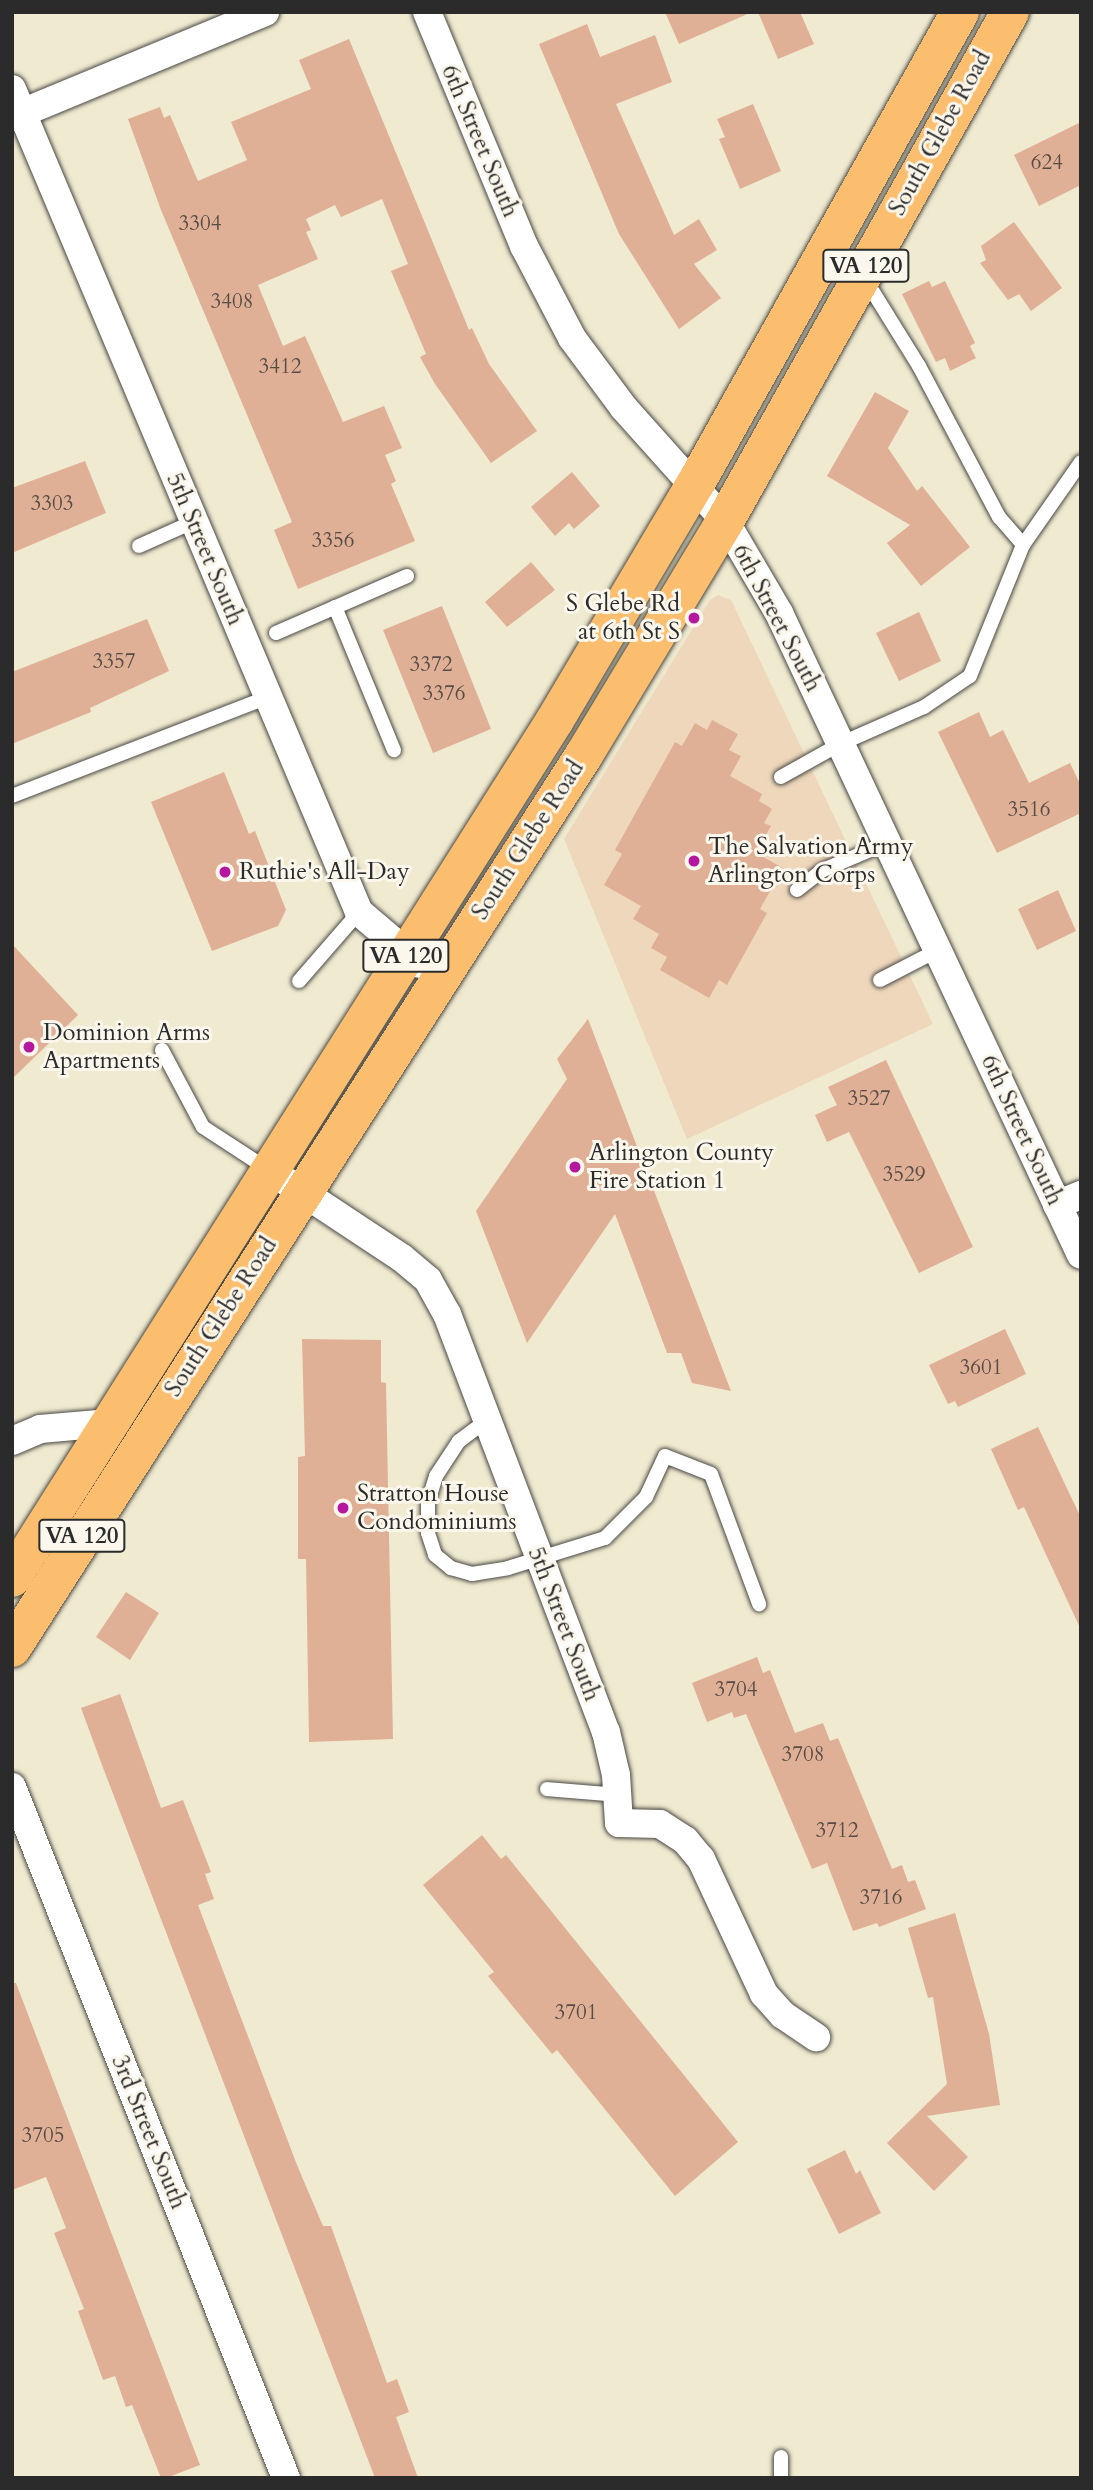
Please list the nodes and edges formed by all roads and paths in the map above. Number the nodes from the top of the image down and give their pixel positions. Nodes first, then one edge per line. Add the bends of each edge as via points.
1 (265, 12) edge
2 (427, 12) edge
3 (960, 12) edge
4 (1010, 12) edge
5 (16, 106) edge
6 (862, 274) junction
7 (1081, 463) edge
8 (696, 484) junction
9 (725, 521) junction
10 (193, 522) junction
11 (1023, 545) junction
12 (139, 546) dead end
13 (407, 576) dead end
14 (335, 607) junction
15 (276, 633) dead end
16 (268, 697) junction
17 (840, 744) junction
18 (394, 750) dead end
19 (782, 777) dead end
20 (12, 796) edge
21 (887, 843) junction
22 (797, 890) dead end
23 (359, 912) junction
24 (938, 950) junction
25 (407, 954) junction
26 (440, 978) junction
27 (880, 980) dead end
28 (299, 981) dead end
29 (162, 1050) dead end
30 (269, 1170) junction
31 (302, 1190) junction
32 (1069, 1200) edge
33 (1081, 1255) edge
34 (487, 1420) junction
35 (108, 1423) junction
36 (12, 1441) edge
37 (539, 1558) junction
38 (12, 1578) edge
39 (759, 1604) dead end
40 (12, 1648) edge
41 (12, 1787) edge
42 (547, 1789) dead end
43 (618, 1794) junction
44 (816, 2037) dead end
45 (781, 2457) dead end
46 (286, 2478) edge
47 (780, 2478) edge

1 - 5 street
2 - 8 street, 6th Street South via 524,246 572,338 624,408
3 - 8 main road, South Glebe Road / VA 120
4 - 6 main road, South Glebe Road / VA 120
5 - 10 street, 5th Street South
6 - 9 main road, South Glebe Road / VA 120
6 - 11 lane via 919,366 999,517
7 - 11 lane
8 - 9 street, 6th Street South
8 - 25 main road, South Glebe Road / VA 120 via 555,720
9 - 17 street, 6th Street South via 779,613
9 - 26 main road, South Glebe Road / VA 120 via 584,755
10 - 12 lane
10 - 16 street, 5th Street South
11 - 17 lane via 970,676 925,707
13 - 14 lane
14 - 15 lane
14 - 18 lane
16 - 20 lane
16 - 23 street, 5th Street South
17 - 19 lane
17 - 21 street, 6th Street South
21 - 22 lane via 823,870
21 - 24 street, 6th Street South
23 - 25 street, 5th Street South
23 - 28 lane
24 - 27 lane
24 - 32 street, 6th Street South
25 - 26 street, 5th Street South
25 - 30 main road, South Glebe Road / VA 120
26 - 31 main road, South Glebe Road / VA 120
29 - 30 lane via 202,1127
30 - 31 street, 5th Street South
30 - 35 main road, South Glebe Road / VA 120
31 - 34 street, 5th Street South via 428,1280 447,1314
31 - 40 main road, South Glebe Road / VA 120
32 - 33 street, 6th Street South
34 - 37 street, 5th Street South
34 - 37 lane via 459,1441 436,1476 428,1502 428,1533 435,1555 451,1568 472,1574
35 - 36 street via 40,1429
35 - 38 main road, South Glebe Road / VA 120
37 - 39 lane via 604,1538 646,1497 665,1456 711,1474
37 - 43 street, 5th Street South via 606,1732
41 - 46 street, 3rd Street South
42 - 43 lane
43 - 44 street, 5th Street South via 619,1823 660,1824 685,1840 701,1859 764,1994 783,2015
45 - 47 lane

